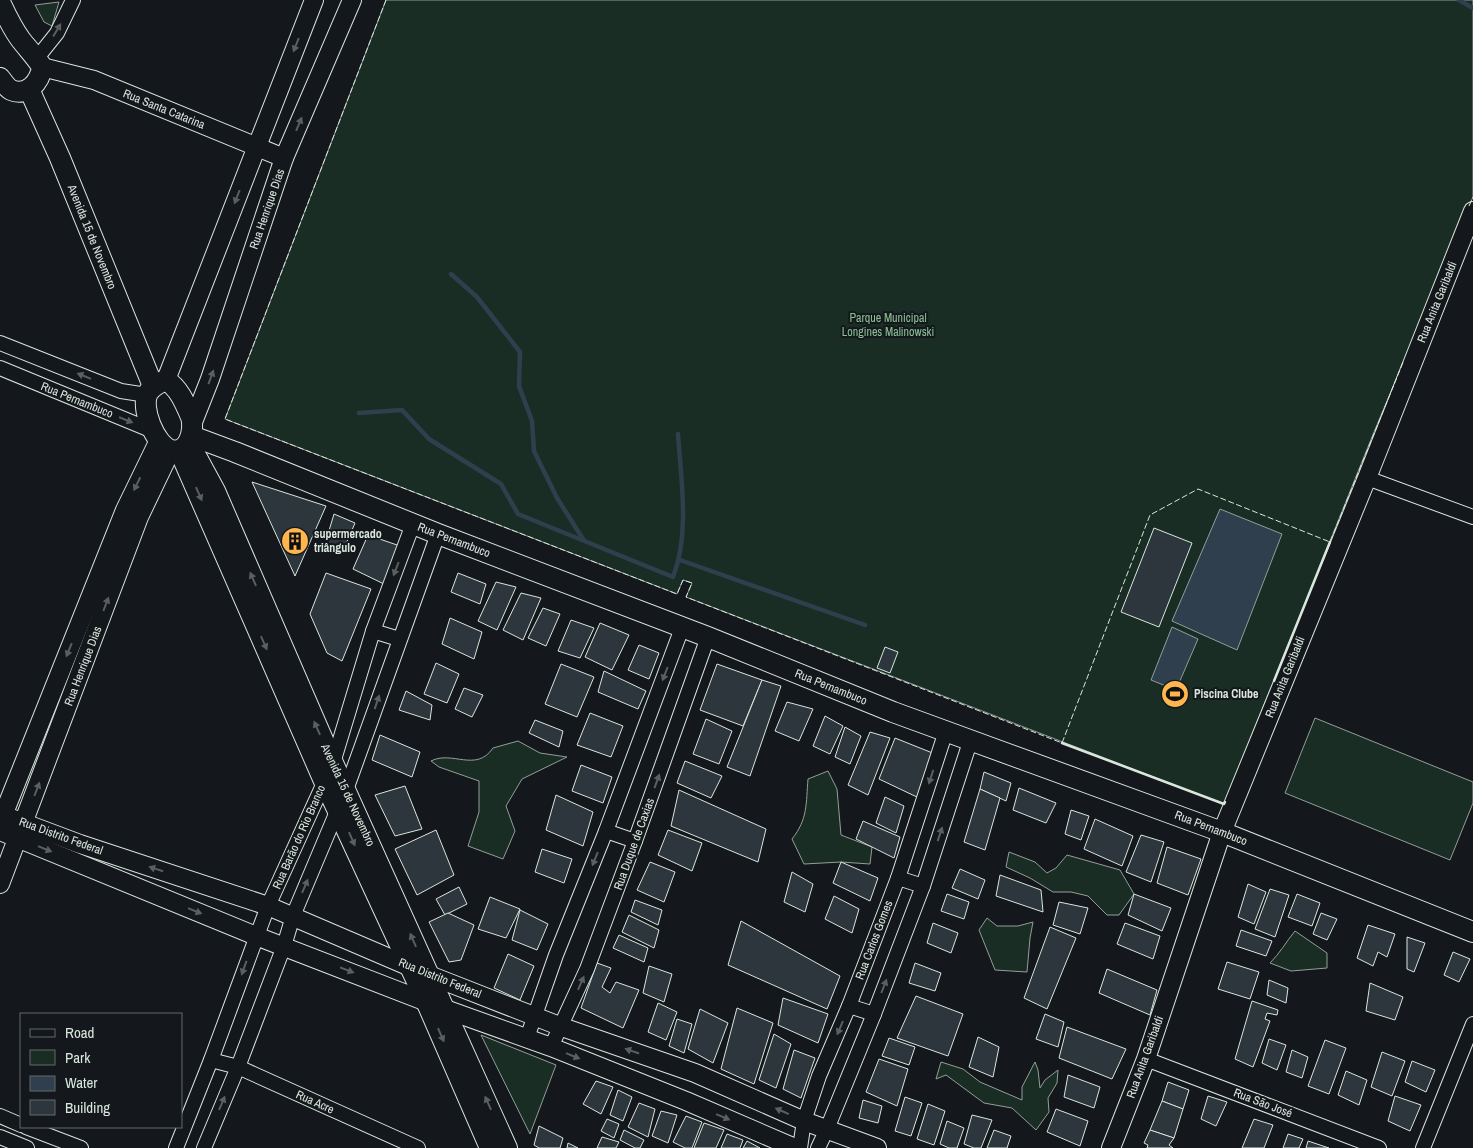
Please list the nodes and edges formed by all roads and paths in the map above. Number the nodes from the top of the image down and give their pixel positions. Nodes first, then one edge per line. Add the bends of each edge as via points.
1 (73, 0) edge
2 (314, 0) edge
3 (352, 0) edge
4 (0, 2) edge
5 (40, 63) junction
6 (0, 78) edge
7 (28, 89) junction
8 (256, 147) junction
9 (284, 158) junction
10 (1473, 211) edge
11 (0, 343) edge
12 (0, 368) edge
13 (155, 387) junction
14 (176, 439) junction
15 (1367, 478) junction
16 (1473, 516) edge
17 (413, 524) junction
18 (438, 534) junction
19 (682, 628) junction
20 (373, 631) junction
21 (708, 637) junction
22 (399, 639) junction
23 (946, 731) junction
24 (971, 740) junction
25 (328, 772) junction
26 (346, 790) junction
27 (338, 808) junction
28 (1, 821) edge
29 (21, 830) junction
30 (606, 831) junction
31 (1222, 832) junction
32 (635, 841) junction
33 (898, 878) junction
34 (0, 884) edge
35 (923, 886) junction
36 (268, 906) junction
37 (293, 916) junction
38 (1473, 932) edge
39 (256, 936) junction
40 (284, 946) junction
41 (408, 966) junction
42 (429, 975) junction
43 (426, 1001) junction
44 (849, 1006) junction
45 (445, 1009) junction
46 (874, 1014) junction
47 (534, 1016) junction
48 (1473, 1024) edge
49 (562, 1027) junction
50 (527, 1038) junction
51 (551, 1048) junction
52 (1146, 1059) junction
53 (211, 1060) junction
54 (238, 1067) junction
55 (695, 1073) junction
56 (686, 1101) junction
57 (0, 1116) edge
58 (804, 1121) junction
59 (20, 1125) edge
60 (28, 1128) edge
61 (827, 1129) junction
62 (41, 1133) junction
63 (0, 1137) edge
64 (26, 1148) edge
65 (36, 1148) edge
66 (81, 1148) edge
67 (176, 1148) edge
68 (204, 1148) edge
69 (418, 1148) edge
70 (490, 1148) edge
71 (508, 1148) edge
72 (795, 1148) edge
73 (800, 1148) edge
74 (818, 1148) edge
75 (877, 1148) edge
76 (1111, 1148) edge
77 (1379, 1148) edge
78 (1423, 1148) edge

5 -> 1 street
2 -> 8 street
9 -> 3 street, Rua Henrique Dias
4 - 5 main road via 12,27
5 - 7 main road via 41,75
5 - 8 street, Rua Santa Catarina via 94,80
6 - 7 main road via 9,89 19,92
7 - 13 main road, Avenida 15 de Novembro
8 - 9 street, Rua Santa Catarina
8 -> 13 street
14 -> 9 street, Rua Henrique Dias via 210,379
10 - 15 street, Rua Anita Garibaldi
13 -> 11 street, Rua Pernambuco via 121,391
12 -> 14 street, Rua Pernambuco
13 - 14 main road, Avenida 15 de Novembro via 145,406
13 - 14 main road, Avenida 15 de Novembro via 174,384 181,396
14 - 17 main road, Rua Pernambuco via 235,452
14 - 25 main road, Avenida 15 de Novembro
14 -> 28 street, Rua Henrique Dias via 124,510
29 -> 14 street, Rua Henrique Dias via 139,517
15 - 16 street
15 - 31 street, Rua Anita Garibaldi
17 - 18 main road, Rua Pernambuco
17 -> 20 street, Rua Barão do Rio Branco
18 - 19 main road, Rua Pernambuco
18 - 22 street, Rua Barão do Rio Branco
19 - 21 main road, Rua Pernambuco
19 -> 30 street
20 - 22 street
20 - 25 street, Rua Barão do Rio Branco
21 - 23 main road, Rua Pernambuco
32 -> 21 street, Rua Duque de Caxias
26 -> 22 street, Rua Barão do Rio Branco
23 - 24 main road, Rua Pernambuco
23 -> 33 street, Rua Carlos Gomes
24 - 31 main road, Rua Pernambuco
35 -> 24 street
25 - 26 main road, Avenida 15 de Novembro
25 - 27 main road, Avenida 15 de Novembro
25 - 36 street, Rua Barão do Rio Branco
26 - 27 street, Rua Barão do Rio Branco
42 -> 26 main road, Avenida 15 de Novembro
37 -> 27 street, Rua Barão do Rio Branco
27 -> 41 main road, Avenida 15 de Novembro
28 - 29 street, Rua Distrito Federal
29 - 34 street, Rua Henrique Dias
36 -> 29 street, Rua Distrito Federal via 80,844
29 -> 39 street, Rua Distrito Federal
30 - 32 street
30 -> 47 street
31 - 38 main road, Rua Pernambuco
31 - 52 street, Rua Anita Garibaldi
49 -> 32 street, Rua Duque de Caxias
33 - 35 street
33 - 44 street, Rua Carlos Gomes
46 -> 35 street
36 - 37 street, Rua Distrito Federal
36 - 39 street, Rua Barão do Rio Branco
37 - 40 street, Rua Barão do Rio Branco
37 - 41 street, Rua Distrito Federal
39 - 40 street, Rua Distrito Federal
39 -> 53 street, Rua Barão do Rio Branco
40 -> 43 street, Rua Distrito Federal
40 - 54 street, Rua Barão do Rio Branco
41 - 42 street, Rua Distrito Federal
41 - 43 main road, Avenida 15 de Novembro
42 - 45 main road, Avenida 15 de Novembro
42 - 47 street, Rua Distrito Federal
43 - 45 street, Rua Distrito Federal
43 -> 70 main road, Avenida 15 de Novembro
44 - 46 street
44 -> 58 street, Rua Carlos Gomes
45 - 50 street, Rua Distrito Federal
71 -> 45 main road, Avenida 15 de Novembro
46 - 61 street
47 - 49 street, Rua Distrito Federal
47 - 50 street
48 - 78 street
49 - 51 street, Rua Duque de Caxias
55 -> 49 street, Rua Distrito Federal
50 - 51 street, Rua Distrito Federal
51 -> 56 street, Rua Distrito Federal
52 - 76 street, Rua Anita Garibaldi
52 - 77 street, Rua São José
53 - 54 street, Rua Acre
53 - 67 street, Rua Barão do Rio Branco
68 -> 54 street, Rua Barão do Rio Branco
54 - 69 street, Rua Acre
55 - 56 street
58 -> 55 street, Rua Distrito Federal
56 -> 72 street, Rua Distrito Federal
57 - 59 street
58 - 61 street, Rua Distrito Federal
58 - 73 street, Rua Carlos Gomes
60 - 62 street
61 - 74 street
61 - 75 street, Rua Distrito Federal
62 - 65 street
62 - 66 street
63 - 64 street

